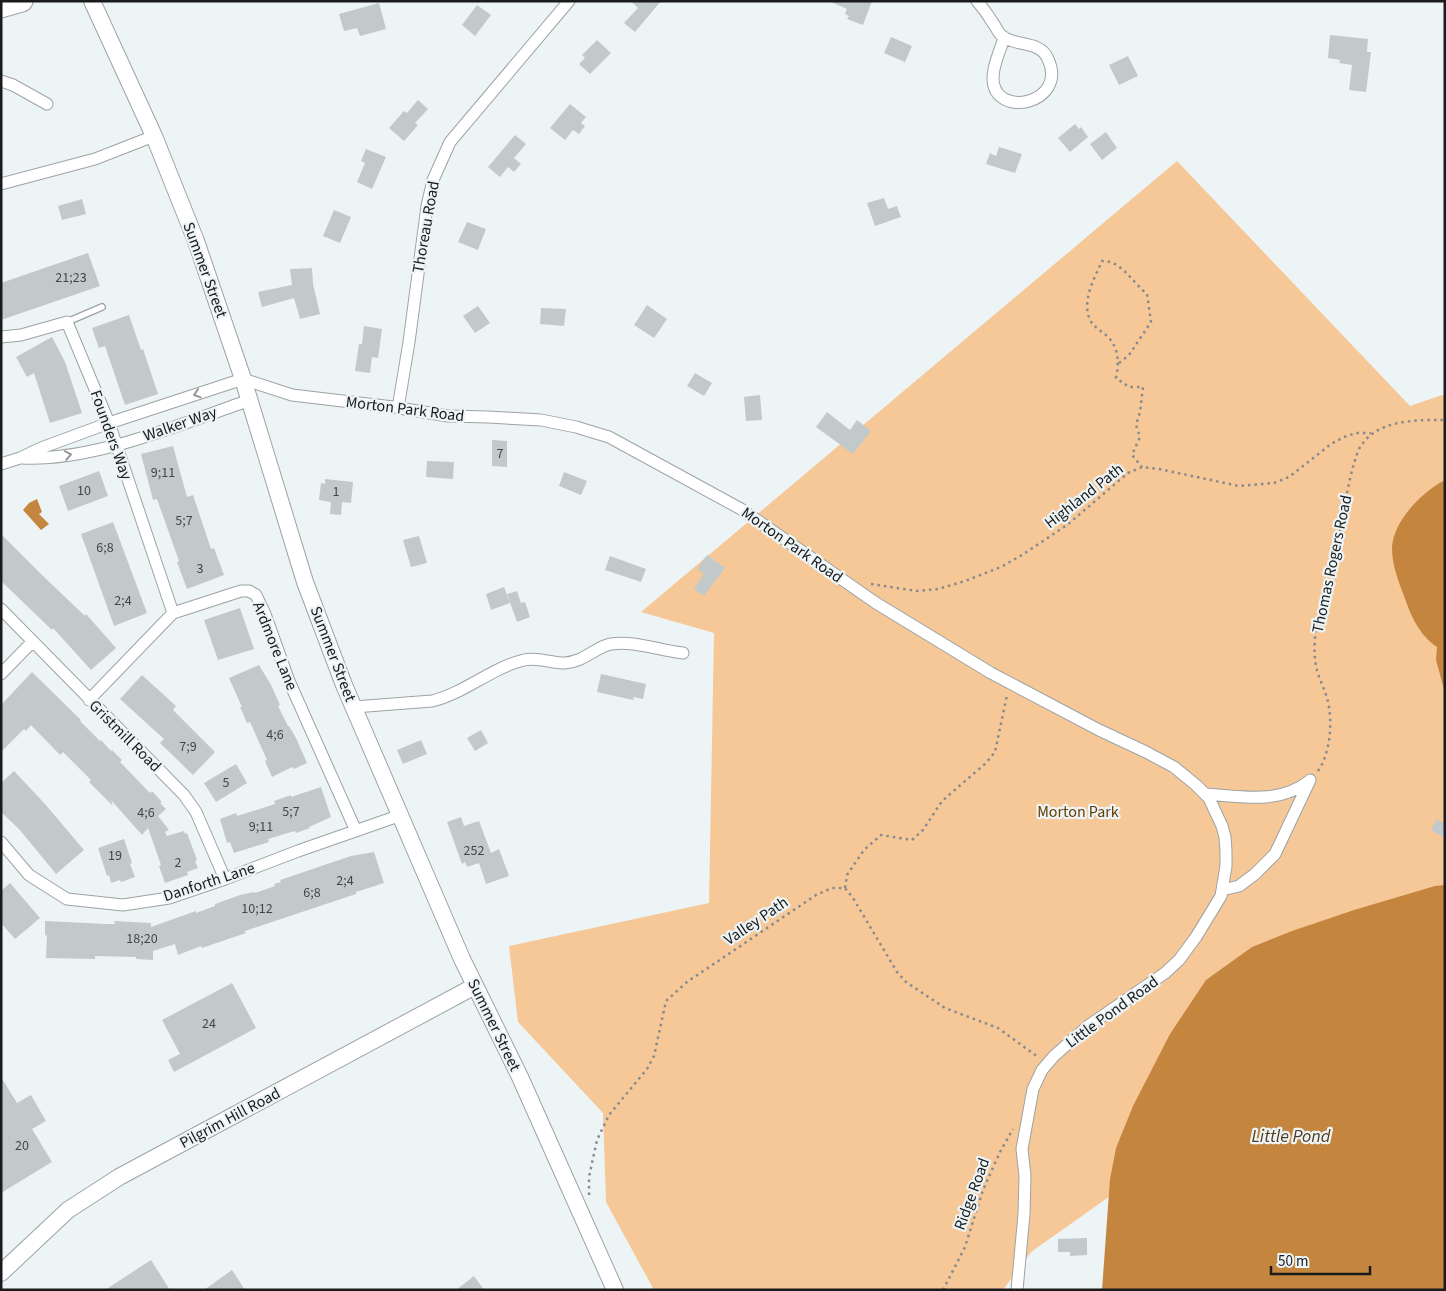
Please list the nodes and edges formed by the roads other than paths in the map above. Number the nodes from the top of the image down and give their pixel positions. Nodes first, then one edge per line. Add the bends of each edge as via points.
1 (22, 1) edge
2 (92, 1) edge
3 (568, 1) edge
4 (977, 1) edge
5 (1, 7) edge
6 (1004, 37) junction
7 (1, 81) edge
8 (47, 104) dead end
9 (154, 136) junction
10 (1, 184) edge
11 (102, 307) dead end
12 (67, 322) junction
13 (1, 337) edge
14 (243, 379) junction
15 (250, 400) junction
16 (398, 408) junction
17 (109, 423) junction
18 (116, 446) junction
19 (20, 458) junction
20 (1, 464) edge
21 (1, 609) edge
22 (173, 613) junction
23 (32, 642) junction
24 (683, 654) dead end
25 (1, 674) edge
26 (89, 700) junction
27 (354, 707) junction
28 (1205, 794) junction
29 (401, 815) junction
30 (356, 831) junction
31 (1, 842) edge
32 (225, 879) junction
33 (1222, 890) junction
34 (475, 986) junction
35 (1, 1273) edge
36 (615, 1290) edge
37 (1017, 1290) edge

1 - 5 highway
2 - 9 main road, Summer Street
3 - 16 street, Thoreau Road via 450,142 433,180
4 - 6 street
6 - 6 street via 1037,47 1049,60 1049,86 1036,100 1013,102 1002,97 995,87 992,79
7 - 8 street
9 - 10 street via 95,159
9 - 14 main road, Summer Street via 196,241
11 - 12 lane
12 - 13 street
12 - 17 street, Founders Way
14 - 15 main road, Summer Street
14 - 16 street, Morton Park Road via 292,395
14 -> 17 street, Walker Way
15 - 18 street, Walker Way
15 - 27 main road, Summer Street via 305,582
16 - 28 street, Morton Park Road via 448,416 540,420 609,437 741,509 876,602 1009,682 1174,768
17 - 18 street, Founders Way
17 - 19 street, Walker Way
19 -> 18 street, Walker Way via 44,459
18 - 22 street, Founders Way
19 - 20 street, Walker Way
21 - 23 street, Gristmill Road
22 - 26 street, Ardmore Lane
22 - 30 street, Ardmore Lane via 241,590 256,595 289,681
23 - 25 street
23 - 26 street, Gristmill Road
24 - 27 street via 622,642 608,644 581,659 566,663 523,660 444,698
26 - 32 street, Gristmill Road via 184,795 196,812
27 - 29 main road, Summer Street
28 - 33 street, Morton Park Road via 1225,837 1226,866
28 - 33 street via 1274,796 1292,792 1310,780 1275,854 1239,886
29 - 30 street, Danforth Lane
29 - 34 main road, Summer Street
30 - 32 street, Danforth Lane
31 - 32 street, Danforth Lane via 29,875 67,899 123,905 169,898
33 - 37 street, Little Pond Road via 1179,960 1088,1026 1042,1070 1033,1089 1022,1149 1024,1214
34 - 35 main road, Pilgrim Hill Road via 119,1177 68,1210
34 - 36 main road, Summer Street via 520,1077

